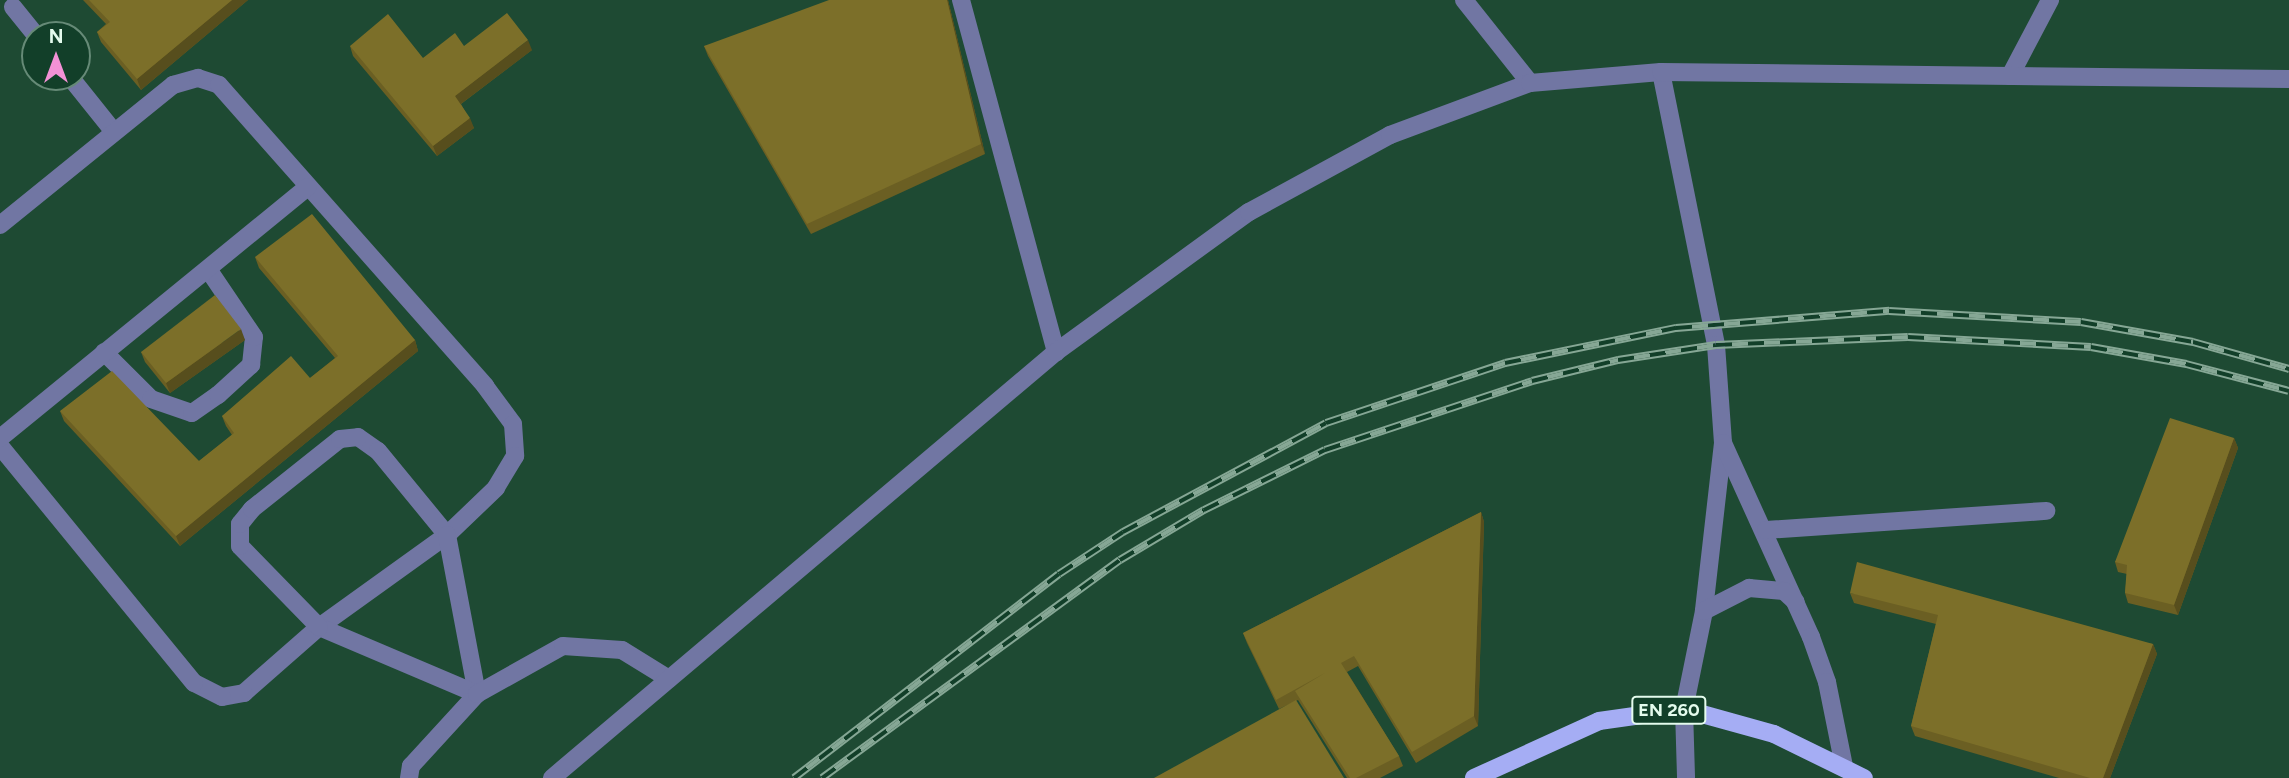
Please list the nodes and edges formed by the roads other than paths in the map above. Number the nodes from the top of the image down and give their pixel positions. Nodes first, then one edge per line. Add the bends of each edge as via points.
1 (961, 0) edge
2 (1465, 0) edge
3 (2050, 0) edge
4 (13, 7) dead end
5 (24, 21) edge
6 (1661, 72) junction
7 (2010, 76) junction
8 (2289, 79) edge
9 (1530, 83) junction
10 (81, 91) edge
11 (114, 132) junction
12 (309, 187) junction
13 (0, 225) edge
14 (208, 269) junction
15 (104, 352) junction
16 (1056, 352) junction
17 (0, 438) edge
18 (1723, 443) junction
19 (0, 446) edge
20 (2046, 511) dead end
21 (1766, 530) junction
22 (447, 535) junction
23 (1798, 605) junction
24 (1704, 611) junction
25 (319, 627) junction
26 (669, 679) junction
27 (477, 694) junction
28 (1684, 709) junction
29 (1844, 766) junction
30 (409, 778) edge
31 (552, 778) edge
32 (1474, 778) edge
33 (1686, 778) edge
34 (1864, 778) edge

1 - 16 street
2 - 9 street
3 - 7 street
4 - 5 street
6 - 7 street
6 - 9 street
6 - 18 street via 1716,345
7 - 8 street
9 - 16 street via 1390,135 1249,212
10 - 11 street
11 - 12 street via 173,85 198,78 219,85
11 - 13 street
12 - 14 street
12 - 22 street via 485,386 513,424 515,456 502,477
14 - 15 street
14 - 15 street via 254,337 251,365 218,395 192,413 151,399
15 - 17 street
16 - 26 street
18 - 21 street
18 - 24 street
19 - 25 street via 194,684 222,697 244,693
20 - 21 street
21 - 23 street
22 - 25 street
22 - 25 street via 378,451 358,437 340,439 240,524 240,547
22 - 27 street
23 - 24 street via 1784,591 1749,588
23 - 29 street via 1827,682
24 - 28 street
25 - 27 street
26 - 27 street via 622,650 563,646
26 - 31 street
27 - 30 street via 411,766
28 - 29 main road, EN 260 via 1774,734
28 - 32 main road, EN 260 via 1599,721
28 - 33 street
29 - 34 main road, EN 260

